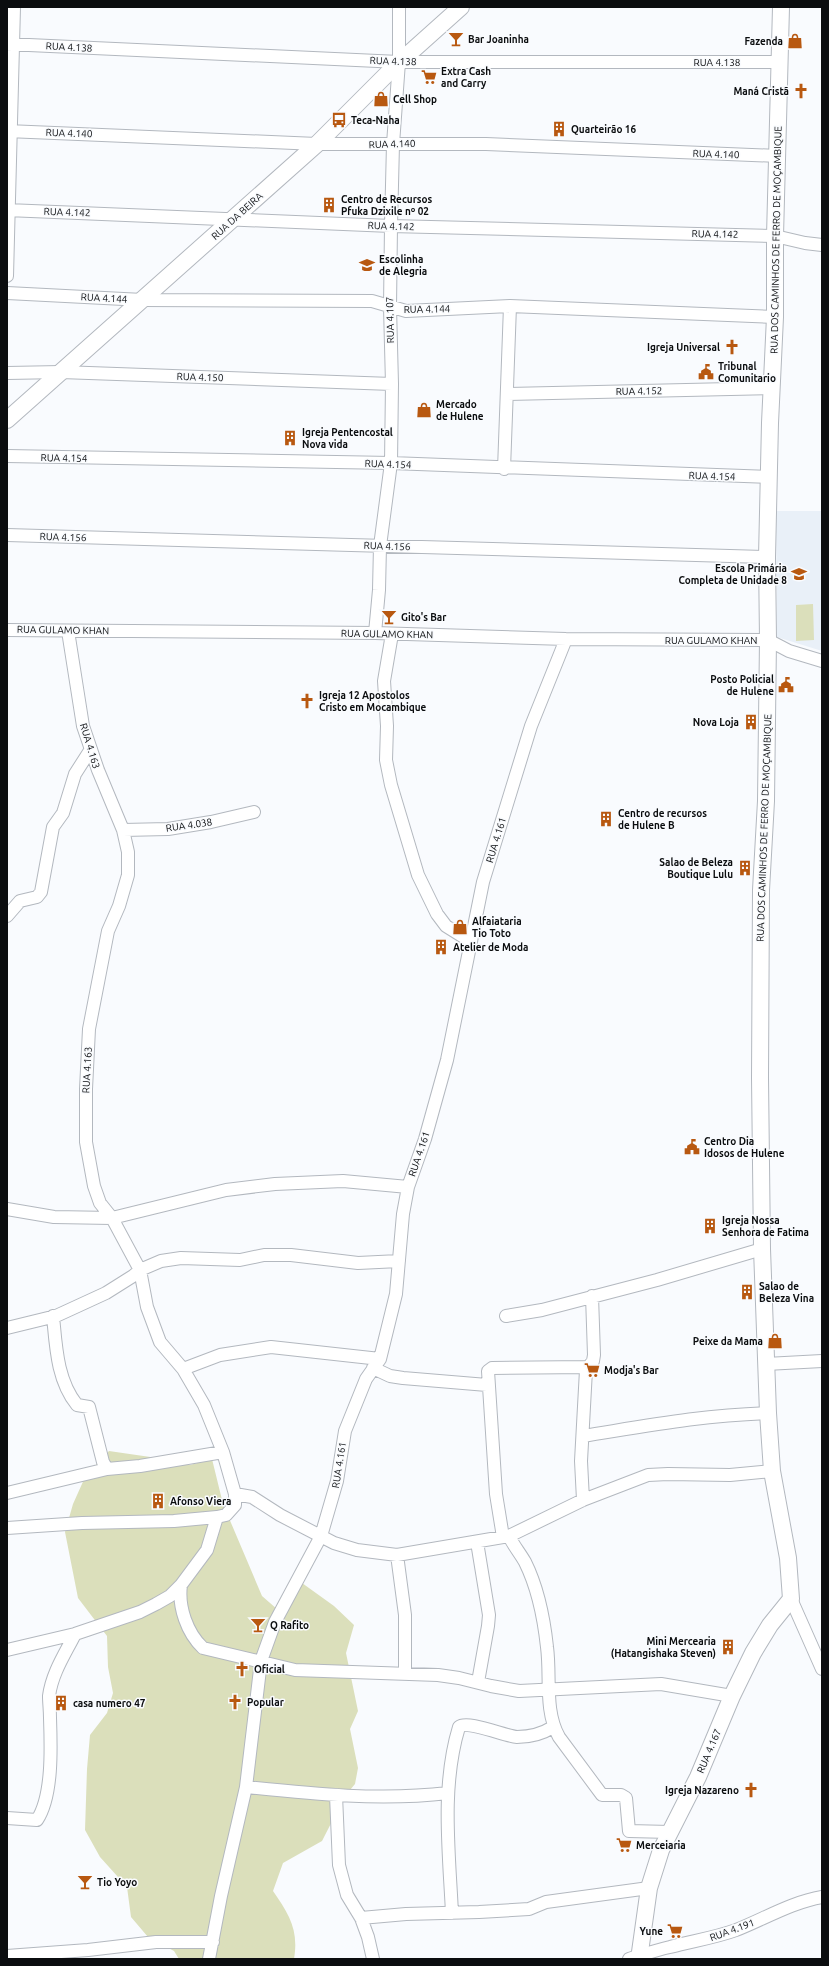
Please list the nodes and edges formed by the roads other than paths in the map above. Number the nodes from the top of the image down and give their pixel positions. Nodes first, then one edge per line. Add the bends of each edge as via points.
1 (14, 7) edge
2 (399, 7) edge
3 (461, 7) edge
4 (781, 7) edge
5 (10, 44) edge
6 (399, 62) junction
7 (779, 62) junction
8 (9, 131) edge
9 (317, 144) junction
10 (393, 144) junction
11 (778, 156) junction
12 (8, 210) edge
13 (234, 219) junction
14 (390, 226) junction
15 (775, 236) junction
16 (822, 245) edge
17 (7, 276) edge
18 (7, 293) edge
19 (143, 300) junction
20 (510, 306) junction
21 (390, 307) junction
22 (775, 318) junction
23 (61, 372) junction
24 (7, 373) edge
25 (392, 384) junction
26 (772, 388) junction
27 (507, 394) junction
28 (7, 420) edge
29 (7, 456) edge
30 (391, 464) junction
31 (504, 469) junction
32 (769, 477) junction
33 (7, 535) edge
34 (380, 546) junction
35 (767, 557) junction
36 (7, 630) edge
37 (68, 631) junction
38 (375, 633) junction
39 (392, 634) junction
40 (566, 639) junction
41 (768, 640) junction
42 (822, 661) edge
43 (91, 749) junction
44 (254, 812) dead end
45 (122, 830) junction
46 (7, 916) edge
47 (470, 941) junction
48 (408, 1187) junction
49 (7, 1209) edge
50 (112, 1218) junction
51 (762, 1249) junction
52 (399, 1261) junction
53 (140, 1270) junction
54 (592, 1296) junction
55 (53, 1316) junction
56 (506, 1316) dead end
57 (7, 1328) edge
58 (822, 1361) edge
59 (376, 1364) junction
60 (766, 1364) junction
61 (588, 1367) junction
62 (183, 1369) junction
63 (487, 1385) junction
64 (768, 1413) junction
65 (583, 1436) junction
66 (223, 1452) junction
67 (107, 1469) junction
68 (772, 1471) junction
69 (7, 1492) edge
70 (235, 1494) junction
71 (583, 1500) junction
72 (217, 1517) junction
73 (7, 1528) edge
74 (321, 1536) junction
75 (506, 1537) junction
76 (478, 1542) junction
77 (397, 1555) junction
78 (181, 1585) junction
79 (791, 1599) junction
80 (75, 1634) junction
81 (7, 1650) edge
82 (261, 1661) junction
83 (822, 1669) edge
84 (405, 1673) junction
85 (478, 1682) junction
86 (549, 1691) junction
87 (732, 1696) junction
88 (553, 1727) junction
89 (246, 1787) junction
90 (448, 1793) junction
91 (336, 1795) junction
92 (7, 1818) edge
93 (670, 1832) junction
94 (649, 1888) junction
95 (822, 1897) edge
96 (452, 1913) junction
97 (361, 1918) junction
98 (213, 1942) junction
99 (7, 1956) edge
100 (635, 1958) edge
101 (210, 1959) edge
102 (373, 1959) edge

1 - 5 street
2 - 6 street, RUA 4.107
3 - 6 street, RUA DA BEIRA
4 - 7 street, RUA DOS CAMINHOS DE FERRO DE MOÇAMBIQUE
5 - 6 street, RUA 4.138
5 - 8 street
6 - 7 street, RUA 4.138
6 - 9 street, RUA DA BEIRA
6 - 10 street, RUA 4.107
7 - 11 street, RUA DOS CAMINHOS DE FERRO DE MOÇAMBIQUE
8 - 9 street, RUA 4.140
8 - 12 street
9 - 10 street, RUA 4.140
9 - 13 street, RUA DA BEIRA
10 - 11 street, RUA 4.140 via 486,144
10 - 14 street, RUA 4.107
11 - 15 street, RUA DOS CAMINHOS DE FERRO DE MOÇAMBIQUE
12 - 13 street, RUA 4.142
12 - 17 street
13 - 14 street, RUA 4.142
13 - 19 street, RUA DA BEIRA
14 - 15 street, RUA 4.142
14 - 21 street, RUA 4.107
15 - 16 street, RUA 4.142
15 - 22 street, RUA DOS CAMINHOS DE FERRO DE MOÇAMBIQUE
18 - 19 street, RUA 4.144
19 - 21 street, RUA 4.144 via 372,301
19 - 23 street, RUA DA BEIRA
20 - 21 street, RUA 4.144 via 406,311
20 - 22 street, RUA 4.144
20 - 27 street
21 - 25 street, RUA 4.107
22 - 26 street, RUA DOS CAMINHOS DE FERRO DE MOÇAMBIQUE
23 - 24 street, RUA 4.150
23 - 25 street, RUA 4.150
23 - 28 street, RUA DA BEIRA
25 - 30 street, RUA 4.107
26 - 27 street, RUA 4.152
26 - 32 street, RUA DOS CAMINHOS DE FERRO DE MOÇAMBIQUE
27 - 31 street
29 - 30 street, RUA 4.154
30 - 31 street, RUA 4.154
30 - 34 street, RUA 4.107
31 - 32 street, RUA 4.154
32 - 35 street, RUA DOS CAMINHOS DE FERRO DE MOÇAMBIQUE
33 - 34 street, RUA 4.156
34 - 35 street, RUA 4.156
34 - 38 street, RUA 4.107
35 - 41 street, RUA DOS CAMINHOS DE FERRO DE MOÇAMBIQUE
36 - 37 street, RUA GULAMO KHAN
37 - 38 street, RUA GULAMO KHAN
37 - 43 street, RUA 4.163 via 83,726
38 - 39 street, RUA GULAMO KHAN
39 - 40 street, RUA GULAMO KHAN
39 - 47 street via 384,681 386,760 391,784 418,875 436,914 446,926
40 - 41 street, RUA GULAMO KHAN
40 - 47 street, RUA 4.161 via 518,764 483,882
41 - 42 street via 790,651
41 - 51 street, RUA DOS CAMINHOS DE FERRO DE MOÇAMBIQUE via 766,801 761,897
43 - 45 street, RUA 4.163
43 - 46 street via 75,774 63,813 53,827 41,892 37,897 20,901
44 - 45 street, RUA 4.038 via 168,829
45 - 50 street, RUA 4.163 via 128,852 128,876 108,931 89,1029 86,1089 86,1142 94,1186 100,1203
47 - 48 street, RUA 4.161 via 447,1060 425,1139
48 - 50 street via 343,1181 275,1184 226,1190
48 - 52 street, RUA 4.161
49 - 50 street via 54,1217
50 - 53 street, RUA 4.163
51 - 54 street via 690,1272
51 - 60 street, RUA DOS CAMINHOS DE FERRO DE MOÇAMBIQUE
52 - 53 street via 358,1263 291,1255 264,1255 240,1260 181,1258 161,1261
52 - 59 street, RUA 4.161 via 396,1294
53 - 55 street via 106,1293
53 - 62 street, RUA 4.163 via 147,1307 160,1342
54 - 56 street via 542,1310
54 - 61 street via 594,1355
55 - 57 street
55 - 67 street via 63,1381 77,1405 89,1407
58 - 60 street
59 - 62 street via 271,1347 220,1355
59 - 63 street via 390,1376
59 - 74 street, RUA 4.161 via 354,1405 345,1431 336,1487
60 - 64 street, RUA DOS CAMINHOS DE FERRO DE MOÇAMBIQUE
61 - 63 street via 492,1368 488,1371
61 - 65 street
62 - 66 street, RUA 4.163 via 204,1405
63 - 75 street via 496,1494
64 - 65 street via 680,1419
64 - 68 street, RUA DOS CAMINHOS DE FERRO DE MOÇAMBIQUE
65 - 71 street
66 - 67 street
66 - 70 street, RUA 4.163
67 - 69 street
68 - 71 street via 730,1476 648,1475
68 - 79 street, RUA DOS CAMINHOS DE FERRO DE MOÇAMBIQUE via 788,1558
70 - 72 street via 235,1505 231,1511
70 - 74 street via 252,1497
71 - 75 street
72 - 73 street
72 - 78 street via 207,1550
74 - 77 street via 357,1550
74 - 82 street, RUA 4.161 via 275,1622
75 - 76 street
75 - 86 street via 528,1568 540,1605 547,1646
76 - 77 street
76 - 85 street via 489,1615
77 - 84 street via 405,1615
78 - 80 street via 170,1596 140,1612
78 - 82 street via 180,1593 187,1627 194,1640 203,1648
79 - 83 street
79 - 87 street, RUA 4.167 via 770,1625
80 - 81 street
80 - 92 street via 54,1675 50,1691 48,1778 44,1805 37,1820
82 - 84 street via 295,1670
82 - 89 street, RUA 4.161
84 - 85 street
85 - 86 street via 519,1691
86 - 87 street via 661,1684
86 - 88 street
87 - 93 street, RUA 4.167 via 698,1777
88 - 90 street via 543,1733 518,1737 481,1727 460,1725 450,1763
88 - 93 street via 600,1794 624,1795 629,1831
89 - 91 street
89 - 98 street, RUA 4.161
90 - 91 street via 410,1797
90 - 96 street
91 - 97 street via 339,1865 347,1895
93 - 94 street, RUA 4.167 via 654,1867
94 - 96 street via 546,1902 529,1909
94 - 100 street, RUA 4.167
95 - 100 street, RUA 4.191 via 769,1915 736,1930
96 - 97 street
97 - 102 street
98 - 99 street via 156,1942
98 - 101 street

